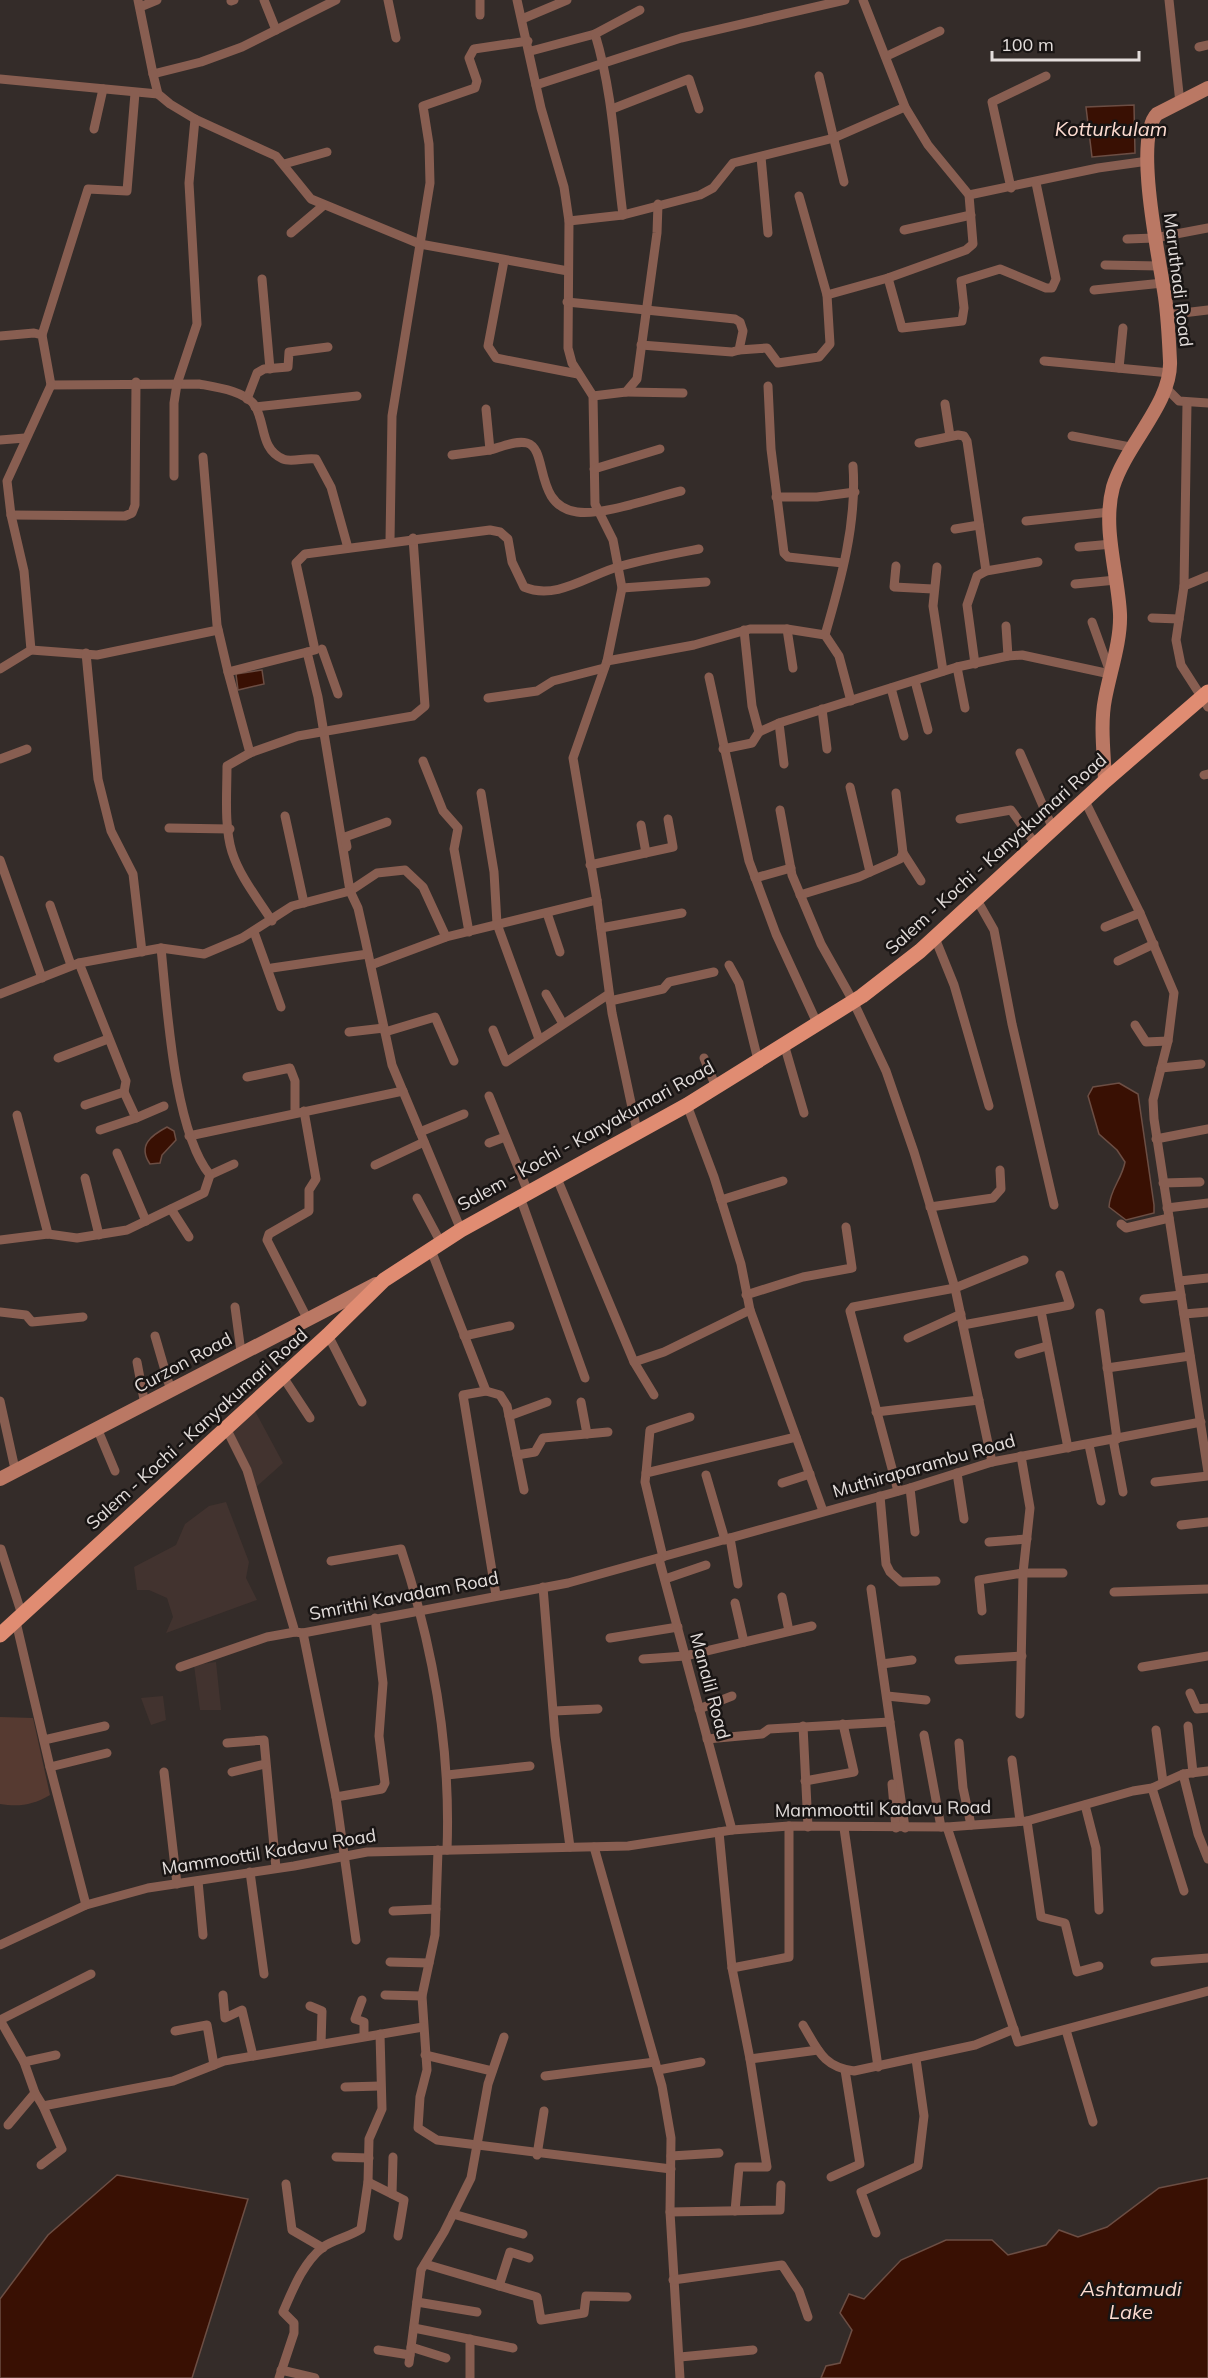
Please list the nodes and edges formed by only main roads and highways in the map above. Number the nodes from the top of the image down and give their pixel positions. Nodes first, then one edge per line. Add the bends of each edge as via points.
1 (1208, 88) edge
2 (1206, 699) edge
3 (1105, 781) junction
4 (384, 1280) junction
5 (0, 1479) edge
6 (0, 1635) edge

1 - 3 main road, Maruthadi Road via 1151,120 1148,132 1148,195 1163,283 1170,373 1167,389 1130,447 1113,489 1110,512 1120,616 1104,702
2 - 3 main road, Salem - Kochi - Kanyakumari Road
3 - 4 main road, Salem - Kochi - Kanyakumari Road via 935,938 853,1001 687,1105 461,1230
4 - 5 main road, Curzon Road
4 - 6 main road, Salem - Kochi - Kanyakumari Road

